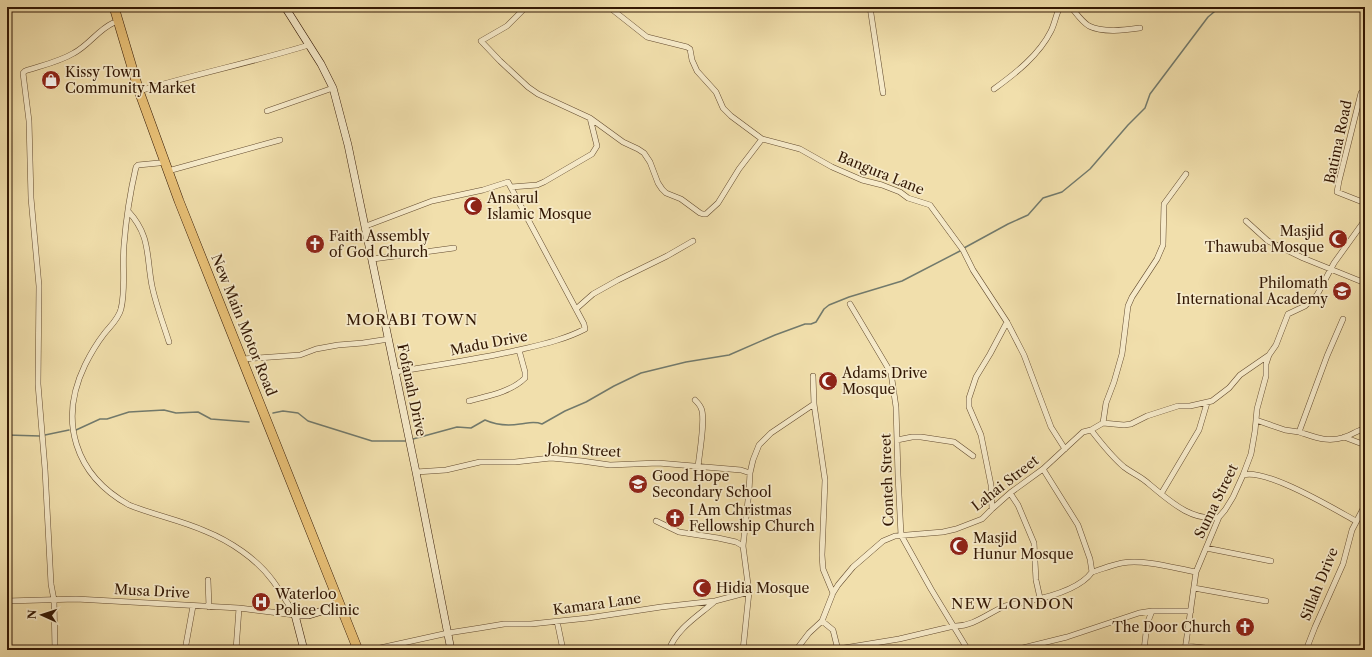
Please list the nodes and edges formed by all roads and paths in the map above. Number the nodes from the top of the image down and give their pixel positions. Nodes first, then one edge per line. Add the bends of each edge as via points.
1 (109, 7) edge
2 (114, 7) edge
3 (285, 7) edge
4 (526, 7) edge
5 (609, 7) edge
6 (870, 7) edge
7 (1060, 7) edge
8 (1071, 7) edge
9 (113, 23) junction
10 (1140, 28) dead end
11 (309, 45) junction
12 (333, 88) junction
13 (994, 89) dead end
14 (139, 91) junction
15 (883, 93) dead end
16 (1361, 93) dead end
17 (267, 111) dead end
18 (590, 118) junction
19 (762, 139) junction
20 (280, 140) dead end
21 (159, 163) junction
22 (168, 171) junction
23 (1186, 174) dead end
24 (511, 186) junction
25 (1365, 203) edge
26 (128, 211) junction
27 (1365, 220) edge
28 (1246, 221) dead end
29 (366, 226) junction
30 (693, 241) dead end
31 (454, 248) dead end
32 (372, 259) junction
33 (1332, 268) junction
34 (1365, 283) edge
35 (850, 304) dead end
36 (576, 308) junction
37 (1343, 319) dead end
38 (1007, 322) junction
39 (389, 339) junction
40 (169, 342) dead end
41 (519, 350) junction
42 (1269, 355) junction
43 (243, 359) junction
44 (396, 372) junction
45 (813, 376) dead end
46 (695, 400) dead end
47 (469, 401) dead end
48 (1207, 403) junction
49 (814, 404) junction
50 (1256, 420) junction
51 (1102, 423) junction
52 (1365, 429) edge
53 (1091, 430) junction
54 (1299, 432) junction
55 (1344, 437) junction
56 (897, 440) junction
57 (1365, 445) edge
58 (1065, 449) junction
59 (973, 456) dead end
60 (698, 467) junction
61 (1043, 469) junction
62 (416, 472) junction
63 (750, 473) junction
64 (1243, 475) junction
65 (1010, 494) junction
66 (1161, 494) junction
67 (1365, 505) edge
68 (992, 509) junction
69 (1219, 517) junction
70 (656, 521) dead end
71 (1356, 521) junction
72 (901, 536) junction
73 (743, 546) junction
74 (1206, 548) junction
75 (1271, 561) dead end
76 (1092, 572) junction
77 (1196, 572) junction
78 (208, 580) dead end
79 (1194, 588) junction
80 (749, 592) junction
81 (832, 593) junction
82 (1040, 598) junction
83 (54, 600) junction
84 (7, 601) edge
85 (715, 601) junction
86 (1266, 601) dead end
87 (193, 606) junction
88 (209, 607) junction
89 (335, 607) junction
90 (239, 608) junction
91 (1152, 611) junction
92 (1191, 611) junction
93 (295, 615) junction
94 (822, 621) junction
95 (557, 622) junction
96 (954, 626) junction
97 (448, 633) junction
98 (1185, 648) edge
99 (838, 649) edge
100 (55, 650) edge
101 (185, 650) edge
102 (236, 650) edge
103 (304, 650) edge
104 (353, 650) edge
105 (358, 650) edge
106 (371, 650) edge
107 (451, 650) edge
108 (563, 650) edge
109 (669, 650) edge
110 (742, 650) edge
111 (796, 650) edge
112 (968, 650) edge
113 (1014, 650) edge
114 (1144, 650) edge
115 (1224, 650) edge
116 (1306, 650) edge

1 - 9 highway, New Main Motor Road
2 - 14 highway, New Main Motor Road
3 - 11 street, Fofanah Drive
4 - 18 street via 506,26 481,41 533,91
5 - 19 street, Bangura Lane via 647,37 690,49 697,71 716,92 723,108
6 - 15 street
7 - 13 street via 1051,32 1039,49 1021,68
8 - 10 street via 1088,25 1122,30
9 - 21 highway, New Main Motor Road via 136,100
9 - 83 street via 73,54 24,72 39,286 38,384
11 - 12 street, Fofanah Drive
11 - 14 street
12 - 17 street
12 - 29 street, Fofanah Drive
14 - 22 highway, New Main Motor Road
16 - 25 street, Batima Road via 1338,192
18 - 19 street via 644,153 662,189 703,214 718,203
18 - 24 street via 596,146 592,154 537,185
19 - 38 street, Bangura Lane via 800,149 862,180 882,185 930,205 963,250
20 - 22 street
21 - 26 street via 136,166
21 - 89 highway, New Main Motor Road
22 - 43 highway, New Main Motor Road
23 - 51 street via 1164,204 1163,244 1157,259 1128,306 1122,354 1106,402
24 - 29 street via 508,182 432,201
24 - 36 street
26 - 40 street via 137,220 144,235 152,286
26 - 93 street via 120,311 85,365 76,387 72,403 72,424 76,444 94,477 108,491 129,505 204,530 243,552 273,580
27 - 33 street
28 - 33 street via 1268,241 1303,258
29 - 32 street, Fofanah Drive
30 - 36 street via 593,294
31 - 32 street
32 - 39 street, Fofanah Drive
33 - 34 street
33 - 42 street via 1311,301 1288,314 1276,345
35 - 56 street, Conteh Street via 891,373
36 - 41 street, Madu Drive via 585,329 545,344
37 - 54 street
38 - 58 street, Bangura Lane via 1024,354 1051,427
38 - 68 street via 976,377 969,398 969,407 981,435 991,485
39 - 43 street via 338,345 300,355
39 - 44 street, Fofanah Drive
41 - 44 street, Madu Drive
41 - 47 street via 525,378 519,384 498,393
42 - 48 street
42 - 50 street, Suma Street
43 - 105 highway, New Main Motor Road
44 - 62 street, Fofanah Drive
45 - 49 street
46 - 60 street via 702,408
48 - 51 street via 1178,406 1131,424
48 - 66 street via 1199,430
49 - 63 street via 771,433 759,445
49 - 81 street via 825,480 823,569
50 - 54 street
50 - 64 street, Suma Street via 1251,454
51 - 53 street
52 - 55 street
53 - 58 street, Lahai Street via 1083,432
53 - 66 street via 1112,457
54 - 55 street via 1322,440
55 - 57 street
56 - 59 street via 921,437 954,442
56 - 72 street, Conteh Street
58 - 61 street, Lahai Street
60 - 62 street, John Street via 658,462 610,465 551,458 480,462 446,470
60 - 63 street, John Street via 742,470
61 - 65 street, Lahai Street
61 - 76 street via 1078,525
62 - 97 street, Fofanah Drive
63 - 73 street
64 - 69 street, Suma Street
64 - 71 street via 1255,474 1275,481 1302,492
65 - 68 street, Lahai Street
65 - 82 street via 1018,505 1034,544
66 - 69 street via 1192,514 1205,518
67 - 71 street, Sillah Drive
68 - 72 street, Lahai Street via 982,519 956,529
69 - 74 street, Suma Street
70 - 73 street via 679,532 718,538
71 - 116 street, Sillah Drive via 1343,564
72 - 81 street, Lahai Street via 883,541 871,550
72 - 96 street, Conteh Street
73 - 80 street
74 - 75 street
74 - 77 street, Suma Street
76 - 77 street via 1134,562
76 - 82 street via 1087,579 1072,588
77 - 79 street, Suma Street
78 - 88 street
79 - 86 street
79 - 92 street, Suma Street
80 - 85 street, Kamara Lane
80 - 110 street
81 - 94 street, Lahai Street
82 - 96 street via 1006,606 963,626
83 - 84 street, Musa Drive
83 - 87 street, Musa Drive
83 - 100 street
85 - 95 street, Kamara Lane
85 - 109 street via 678,634
87 - 88 street, Musa Drive
87 - 101 street
88 - 90 street, Musa Drive
89 - 93 street via 309,615
89 - 104 highway, New Main Motor Road
90 - 93 street, Musa Drive
90 - 102 street
91 - 92 street
91 - 113 street
91 - 114 street via 1147,624
92 - 98 street, Suma Street
93 - 103 street
94 - 99 street via 833,630
94 - 111 street, Lahai Street
95 - 97 street, Kamara Lane via 504,624
95 - 108 street
96 - 99 street via 899,639
96 - 112 street, Conteh Street
97 - 106 street, Kamara Lane
97 - 107 street, Fofanah Drive
98 - 115 street

